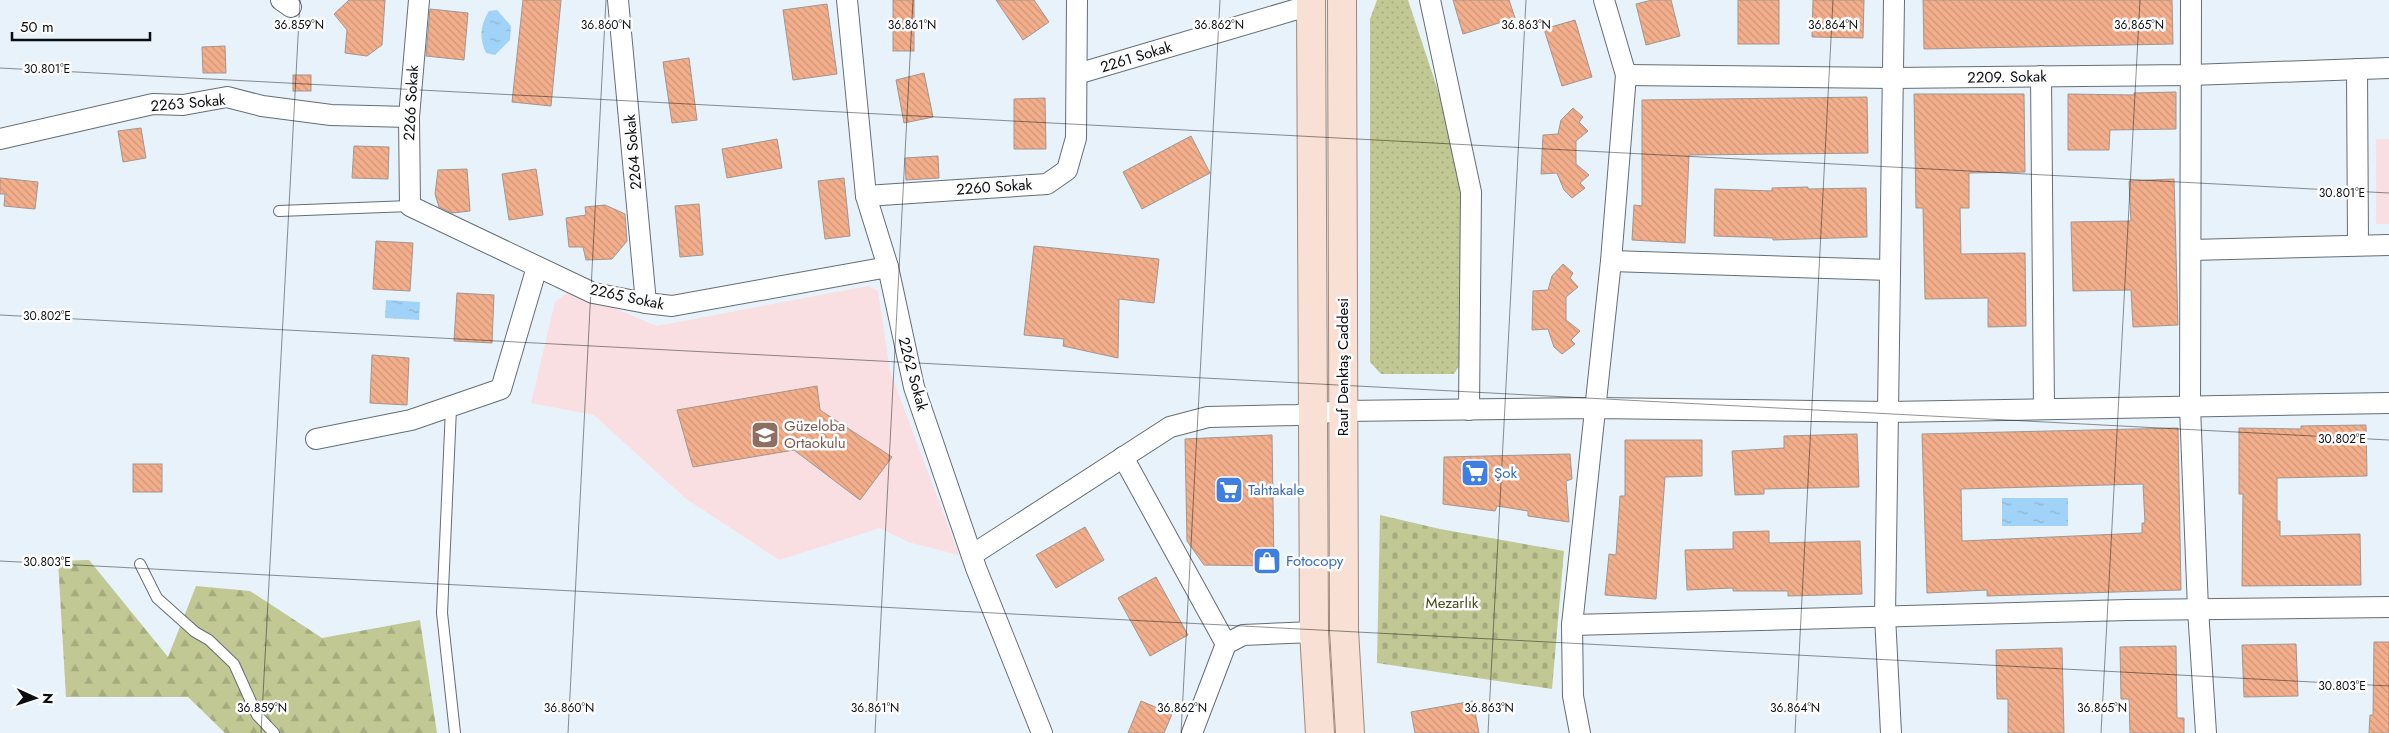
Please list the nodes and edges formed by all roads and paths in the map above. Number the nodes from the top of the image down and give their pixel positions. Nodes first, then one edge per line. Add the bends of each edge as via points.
1 (419, 0) edge
2 (618, 0) edge
3 (847, 0) edge
4 (1078, 0) edge
5 (1342, 0) edge
6 (1430, 0) edge
7 (1604, 0) edge
8 (1894, 0) edge
9 (2191, 0) edge
10 (1311, 2) edge
11 (2389, 68) edge
12 (2357, 69) junction
13 (1077, 74) junction
14 (1626, 75) junction
15 (2191, 75) junction
16 (2041, 76) junction
17 (1893, 78) junction
18 (408, 117) junction
19 (0, 139) edge
20 (866, 196) junction
21 (410, 206) junction
22 (279, 211) dead end
23 (2358, 245) junction
24 (2389, 245) edge
25 (2191, 250) junction
26 (1611, 261) junction
27 (537, 266) junction
28 (888, 267) junction
29 (1890, 270) junction
30 (646, 303) junction
31 (2389, 403) edge
32 (2190, 407) junction
33 (451, 408) junction
34 (1596, 408) junction
35 (2044, 409) junction
36 (1469, 410) junction
37 (1343, 411) junction
38 (1888, 412) junction
39 (1312, 413) junction
40 (316, 439) dead end
41 (1123, 457) junction
42 (972, 555) junction
43 (140, 564) dead end
44 (2389, 607) edge
45 (2198, 609) junction
46 (1885, 616) junction
47 (1572, 625) junction
48 (1314, 632) junction
49 (1226, 644) junction
50 (274, 733) edge
51 (455, 733) edge
52 (1042, 733) edge
53 (1192, 733) edge
54 (1320, 733) edge
55 (1350, 733) edge
56 (1580, 733) edge
57 (1891, 733) edge
58 (2206, 733) edge

1 - 18 street, 2266 Sokak
2 - 30 street, 2264 Sokak
3 - 20 street, 2262 Sokak
4 - 13 street, 2260 Sokak
5 - 37 main road, Rauf Denktaş Caddesi
6 - 36 street via 1471,192
7 - 14 street
8 - 17 street
9 - 15 street
10 - 13 street, 2261 Sokak
10 - 39 main road, Rauf Denktaş Caddesi
11 - 12 street, 2209. Sokak
12 - 15 street, 2209. Sokak
12 - 23 street
13 - 20 street, 2260 Sokak via 1076,138 1067,170 1047,184
14 - 17 street, 2209. Sokak
14 - 26 street
15 - 16 street, 2209. Sokak
15 - 25 street
16 - 17 street, 2209. Sokak
16 - 35 street
17 - 29 street
18 - 19 street, 2263 Sokak via 331,115 262,106 227,97 183,105 153,104
18 - 21 street, 2266 Sokak
20 - 28 street, 2262 Sokak
21 - 22 lane
21 - 27 street, 2265 Sokak
23 - 24 street
23 - 25 street
25 - 32 street
26 - 29 street
26 - 34 street
27 - 30 street, 2265 Sokak via 593,293
27 - 33 street via 501,389
28 - 30 street, 2265 Sokak via 672,306
28 - 42 street, 2262 Sokak via 914,387
29 - 38 street
31 - 32 street
32 - 35 street
32 - 45 street
33 - 40 street via 411,420
33 - 51 lane via 442,613
34 - 36 street
34 - 38 street
34 - 47 street
35 - 38 street
36 - 37 street
37 - 39 street
37 - 55 main road, Rauf Denktaş Caddesi via 1344,630
38 - 46 street
39 - 41 street via 1208,417 1170,427
39 - 48 main road, Rauf Denktaş Caddesi
41 - 42 street
41 - 49 street
42 - 52 street, 2262 Sokak
43 - 50 lane via 157,598 234,664 257,715
44 - 45 street
45 - 46 street
45 - 58 street
46 - 47 street
46 - 57 street
47 - 56 street via 1573,696
48 - 49 street via 1243,634
48 - 54 main road, Rauf Denktaş Caddesi
49 - 53 street

